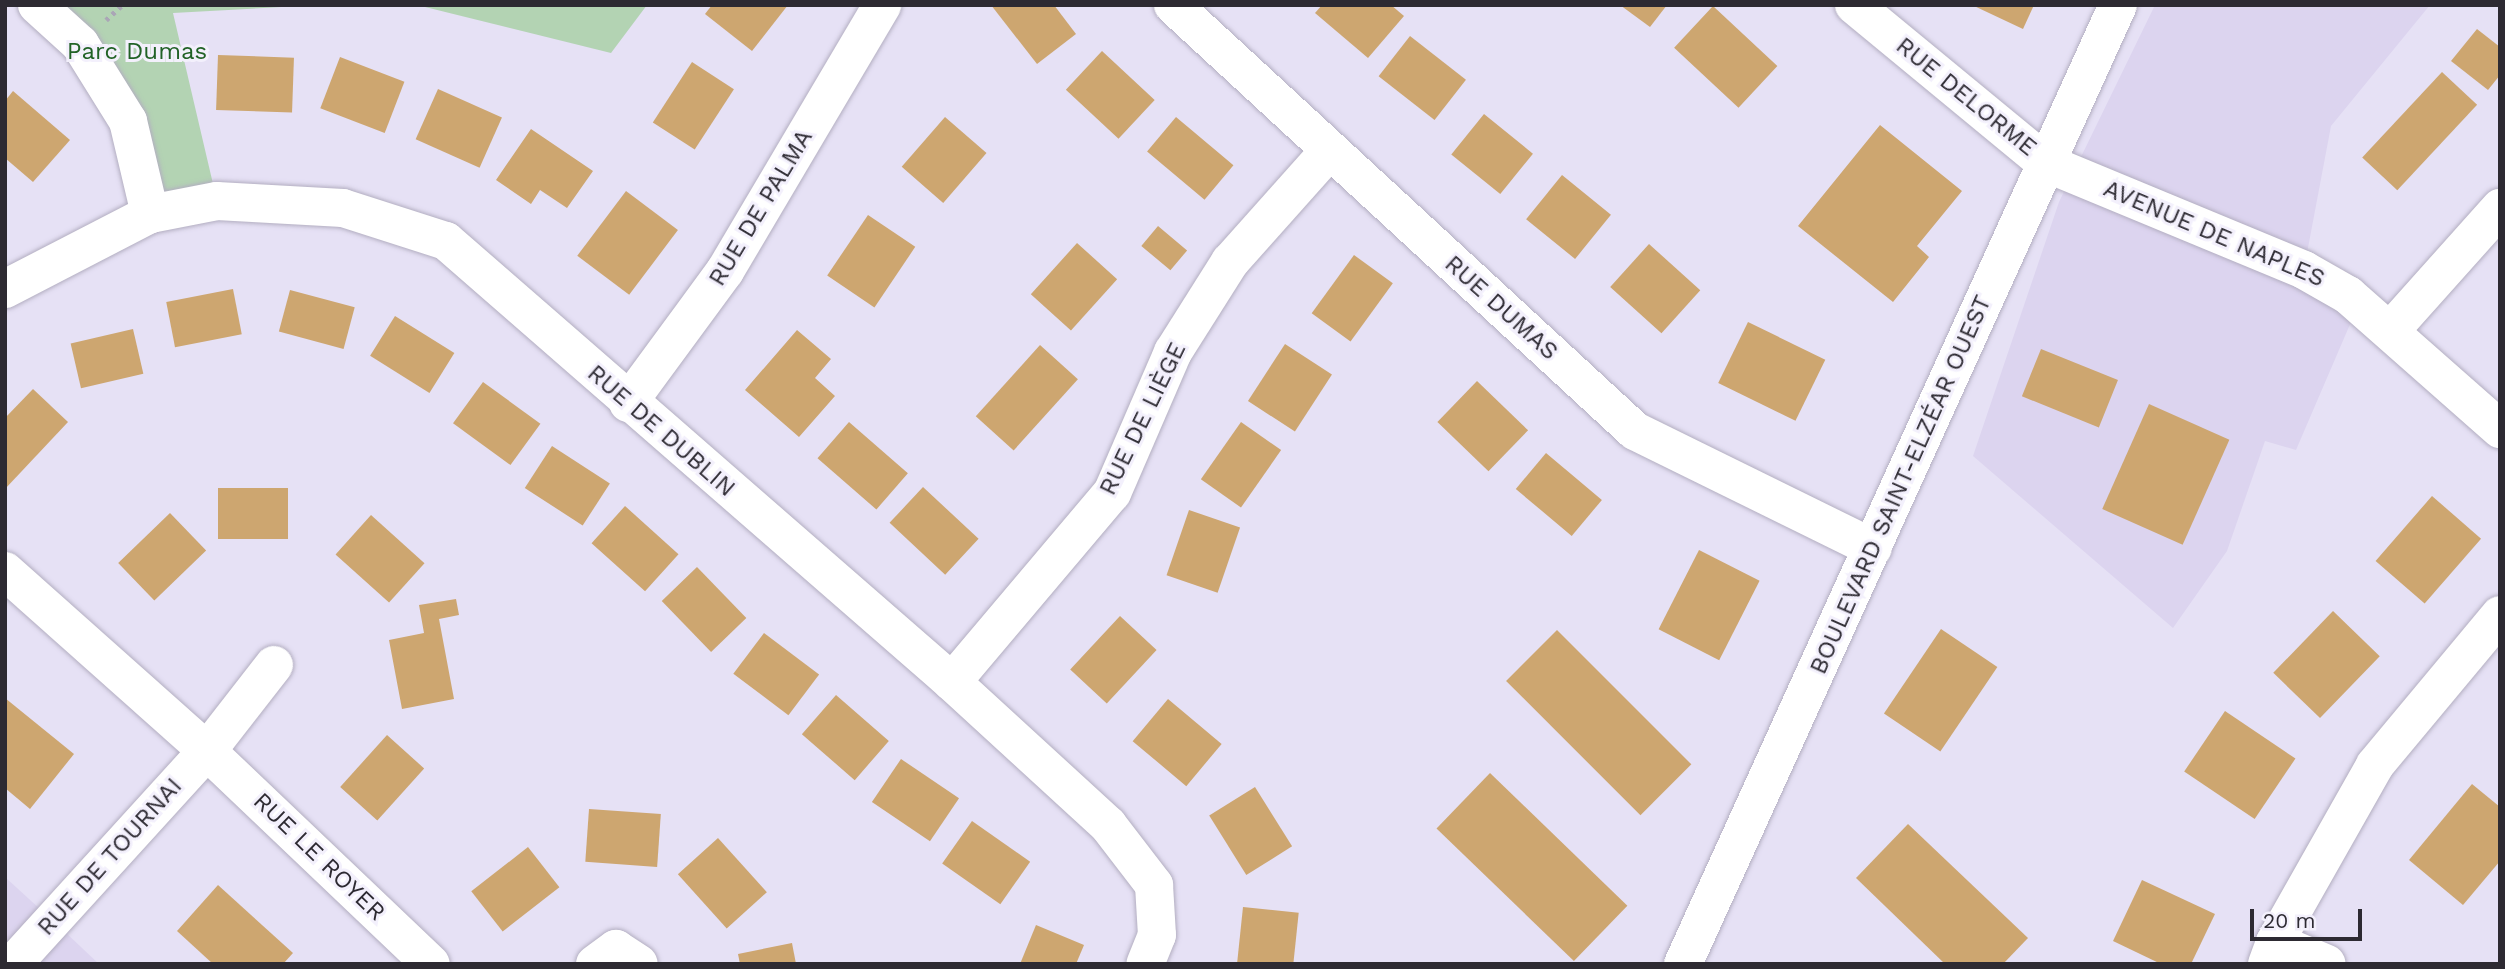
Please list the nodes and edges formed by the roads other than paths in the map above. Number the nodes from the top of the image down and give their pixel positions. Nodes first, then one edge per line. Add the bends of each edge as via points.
1 (37, 5) edge
2 (882, 5) edge
3 (1172, 5) edge
4 (1854, 5) edge
5 (2118, 5) edge
6 (1328, 152) junction
7 (2046, 163) junction
8 (2500, 208) edge
9 (150, 214) junction
10 (5, 289) edge
11 (2391, 330) junction
12 (628, 403) junction
13 (2500, 429) edge
14 (1873, 548) junction
15 (5, 571) edge
16 (2500, 615) edge
17 (274, 665) dead end
18 (952, 682) junction
19 (207, 751) junction
20 (2271, 953) edge
21 (13, 964) edge
22 (431, 964) edge
23 (595, 964) edge
24 (639, 964) edge
25 (1145, 964) edge
26 (1683, 964) edge
27 (2326, 964) edge

1 - 9 street via 80,44 128,121
2 - 12 street, RUE DE PALMA via 725,271
3 - 6 street, RUE DUMAS
4 - 7 street, RUE DELORME
5 - 7 street, BOULEVARD SAINT-ELZÉAR OUEST
6 - 14 street, RUE DUMAS via 1635,431
6 - 18 street, RUE DE LIÈGE via 1230,261 1172,352 1112,493
7 - 11 street, AVENUE DE NAPLES via 2304,270 2348,295
7 - 14 street, BOULEVARD SAINT-ELZÉAR OUEST
8 - 11 street
9 - 10 street, RUE DE DUBLIN
9 - 12 street, RUE DE DUBLIN via 217,201 343,208 446,241
11 - 13 street, AVENUE DE NAPLES
12 - 18 street, RUE DE DUBLIN
14 - 26 street, BOULEVARD SAINT-ELZÉAR OUEST
15 - 19 street, RUE LE ROYER
16 - 20 street via 2375,765
17 - 19 street
18 - 25 street, RUE DE DUBLIN via 1108,825 1154,885 1157,935
19 - 21 street, RUE DE TOURNAI
19 - 22 street, RUE LE ROYER
20 - 27 street
23 - 24 street via 616,949

